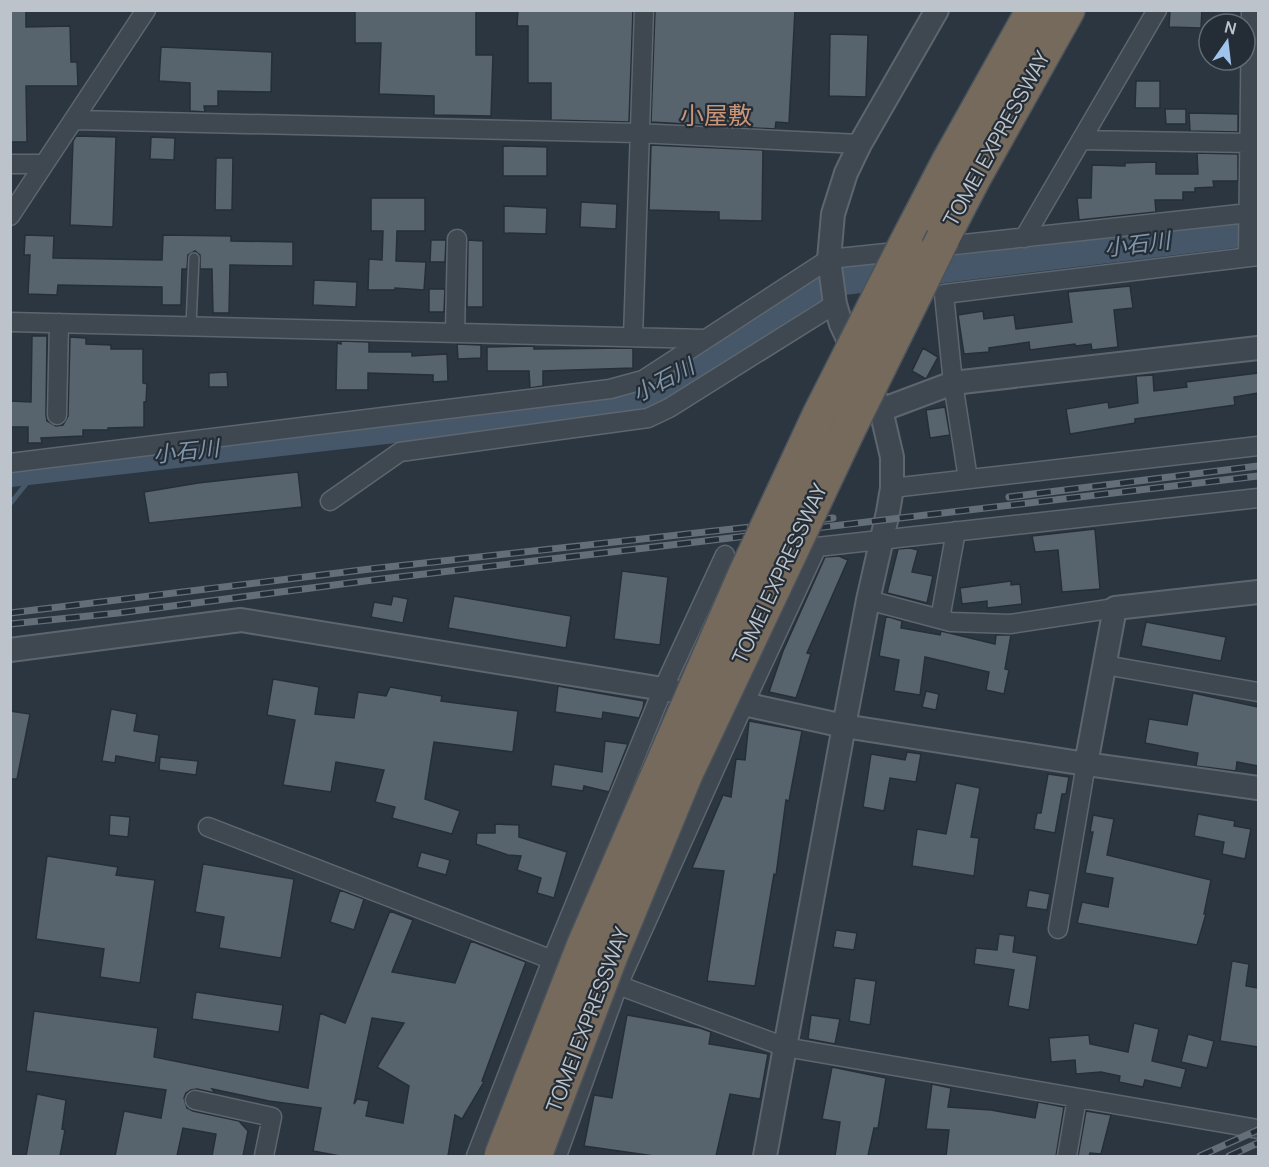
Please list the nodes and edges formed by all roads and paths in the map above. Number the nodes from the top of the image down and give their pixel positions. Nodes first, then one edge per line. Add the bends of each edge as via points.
1 (146, 10) edge
2 (644, 10) edge
3 (937, 10) edge
4 (1068, 10) edge
5 (1157, 10) edge
6 (1251, 10) edge
7 (1029, 18) edge
8 (76, 120) junction
9 (638, 133) junction
10 (1081, 140) junction
11 (1249, 143) junction
12 (860, 144) junction
13 (10, 164) edge
14 (44, 164) junction
15 (1253, 212) edge
16 (10, 216) edge
17 (1024, 238) junction
18 (458, 239) dead end
19 (1253, 257) edge
20 (194, 258) dead end
21 (829, 264) junction
22 (835, 304) junction
23 (10, 322) edge
24 (59, 323) junction
25 (191, 326) junction
26 (455, 333) junction
27 (633, 337) junction
28 (706, 339) junction
29 (1258, 348) edge
30 (953, 383) junction
31 (881, 410) junction
32 (57, 415) dead end
33 (1258, 446) edge
34 (10, 463) edge
35 (969, 479) junction
36 (892, 488) junction
37 (1258, 498) edge
38 (330, 501) dead end
39 (956, 531) junction
40 (882, 539) junction
41 (725, 555) dead end
42 (1258, 592) edge
43 (868, 600) junction
44 (1115, 608) junction
45 (940, 619) junction
46 (10, 650) edge
47 (1105, 665) junction
48 (663, 689) junction
49 (1258, 692) edge
50 (744, 704) junction
51 (844, 726) junction
52 (1086, 764) junction
53 (1258, 788) edge
54 (208, 826) dead end
55 (1058, 929) dead end
56 (552, 960) junction
57 (618, 985) junction
58 (785, 1047) junction
59 (1077, 1098) junction
60 (195, 1100) dead end
61 (1258, 1129) edge
62 (264, 1156) edge
63 (476, 1156) edge
64 (501, 1156) edge
65 (535, 1156) edge
66 (557, 1156) edge
67 (765, 1156) edge
68 (1067, 1156) edge

1 - 8 street
2 - 9 street
3 - 12 street
4 - 65 highway, TOMEI EXPRESSWAY, bridge via 943,238 686,774
5 - 10 street
6 - 11 street
7 - 64 highway, TOMEI EXPRESSWAY, bridge via 948,162 819,415 584,944
8 - 9 street
8 - 14 street
9 - 12 street
9 - 27 street
10 - 11 street
10 - 17 street
11 - 15 street
12 - 21 street via 833,214
13 - 14 street
14 - 16 street
15 - 17 street
15 - 19 street
17 - 21 street
18 - 26 street
19 - 30 street via 944,294
20 - 25 lane
21 - 22 street
21 - 28 street
22 - 31 street
22 - 38 street via 648,418 400,452
23 - 24 street
24 - 25 street
24 - 32 street
25 - 26 street
26 - 27 street
27 - 28 street
28 - 34 street via 643,381 610,390
29 - 30 street
30 - 31 street
30 - 35 street
31 - 36 street via 892,457
33 - 35 street
35 - 36 street
36 - 40 street
37 - 39 street
39 - 40 street
39 - 45 street
40 - 43 street
40 - 50 street via 818,547
41 - 48 street
42 - 44 street
43 - 45 street
43 - 51 street
44 - 45 street via 1010,624
44 - 47 street
46 - 48 street via 241,620
47 - 49 street
47 - 52 street
48 - 50 street
48 - 56 street
50 - 51 street
50 - 57 street
51 - 52 street
51 - 58 street
52 - 53 street
52 - 55 street
54 - 56 street
56 - 57 street
56 - 63 street
57 - 58 street
57 - 66 street
58 - 59 street
58 - 67 street
59 - 61 street
59 - 68 street
60 - 62 street via 272,1117

